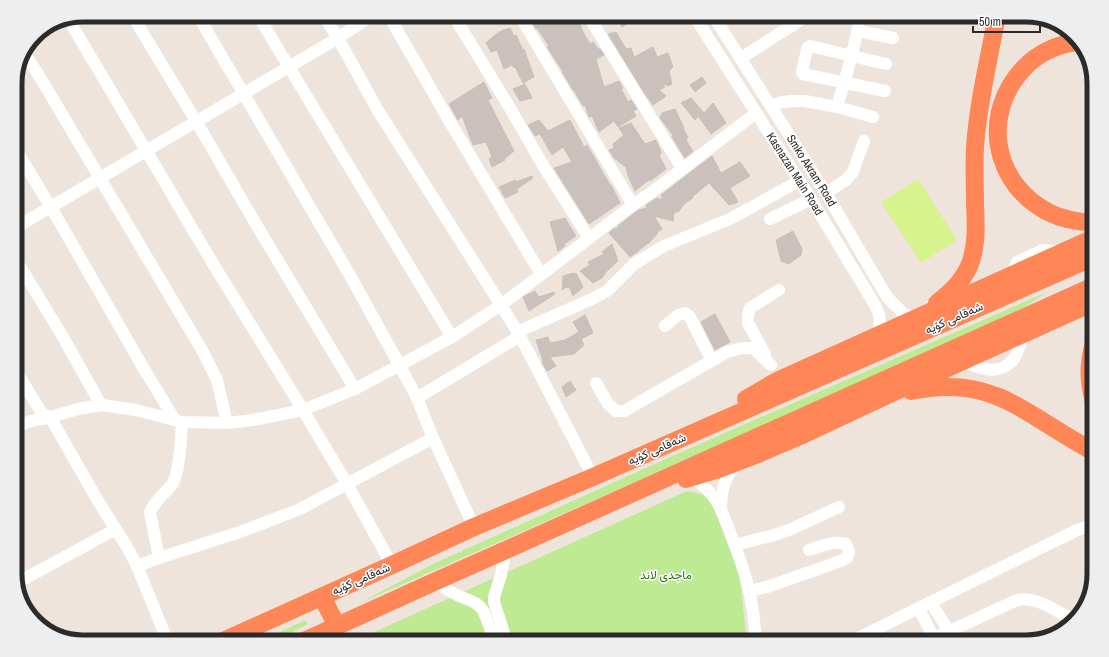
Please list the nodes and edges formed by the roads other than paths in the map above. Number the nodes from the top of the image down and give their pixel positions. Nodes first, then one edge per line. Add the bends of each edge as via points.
1 (136, 22) edge
2 (202, 22) edge
3 (262, 22) edge
4 (328, 22) edge
5 (362, 22) edge
6 (392, 22) edge
7 (457, 22) edge
8 (523, 22) edge
9 (593, 22) edge
10 (698, 22) edge
11 (717, 22) edge
12 (797, 22) edge
13 (859, 22) edge
14 (996, 22) edge
15 (71, 24) edge
16 (858, 31) junction
17 (338, 38) junction
18 (893, 38) dead end
19 (1071, 42) edge
20 (851, 56) junction
21 (27, 57) edge
22 (741, 58) junction
23 (886, 64) dead end
24 (288, 67) junction
25 (845, 82) junction
26 (885, 91) dead end
27 (243, 93) junction
28 (771, 106) junction
29 (837, 107) junction
30 (756, 113) junction
31 (873, 118) dead end
32 (196, 121) junction
33 (864, 141) dead end
34 (146, 151) junction
35 (22, 159) edge
36 (682, 168) junction
37 (100, 178) junction
38 (799, 181) junction
39 (826, 193) junction
40 (810, 199) junction
41 (632, 205) junction
42 (51, 207) junction
43 (770, 219) dead end
44 (1087, 222) edge
45 (22, 224) edge
46 (589, 238) junction
47 (1087, 241) edge
48 (1087, 260) edge
49 (22, 270) edge
50 (541, 274) junction
51 (1087, 289) edge
52 (780, 290) dead end
53 (501, 305) junction
54 (1087, 305) edge
55 (915, 319) junction
56 (665, 326) dead end
57 (518, 334) junction
58 (452, 336) junction
59 (877, 336) junction
60 (712, 361) junction
61 (400, 366) junction
62 (774, 373) junction
63 (22, 381) edge
64 (596, 383) dead end
65 (355, 389) junction
66 (883, 397) junction
67 (417, 398) junction
68 (101, 405) junction
69 (303, 410) junction
70 (50, 417) junction
71 (179, 421) junction
72 (226, 423) junction
73 (22, 424) edge
74 (712, 425) junction
75 (433, 438) junction
76 (1087, 448) edge
77 (739, 461) junction
78 (593, 477) junction
79 (692, 478) junction
80 (347, 484) junction
81 (642, 489) junction
82 (839, 507) dead end
83 (721, 508) junction
84 (474, 527) junction
85 (1087, 527) edge
86 (116, 529) junction
87 (735, 545) junction
88 (506, 550) junction
89 (809, 550) dead end
90 (159, 558) junction
91 (392, 565) junction
92 (138, 566) junction
93 (26, 578) dead end
94 (434, 582) junction
95 (749, 591) junction
96 (322, 597) junction
97 (494, 597) junction
98 (931, 603) junction
99 (477, 604) junction
100 (919, 609) junction
101 (1068, 618) edge
102 (336, 626) junction
103 (165, 635) edge
104 (237, 635) edge
105 (317, 635) edge
106 (492, 635) edge
107 (505, 635) edge
108 (757, 635) edge
109 (865, 635) edge
110 (930, 635) edge
111 (951, 635) edge
112 (956, 635) edge

1 - 32 street
2 - 27 street
3 - 24 street
4 - 17 street
5 - 17 street
6 - 50 street
7 - 46 street
8 - 41 street
9 - 36 street
10 - 30 street, Kasnazan Main Road
11 - 22 street, Smko Akram Road
12 - 22 street
13 - 16 street
14 - 55 highway via 976,132 976,234 972,254 966,273 954,289
15 - 34 street
16 - 18 street
16 - 20 street
17 - 24 street
17 - 53 street via 377,109
19 - 44 highway via 1041,54 1017,75 1001,104 998,140 1002,161 1008,174 1026,197 1050,214
20 - 23 street
20 - 25 street
20 - 25 street via 810,46 807,49 803,74
21 - 37 street
22 - 28 street, Smko Akram Road
24 - 27 street
24 - 58 street
25 - 26 street
25 - 29 street
27 - 32 street
27 - 61 street
28 - 29 street via 782,102 805,101
28 - 39 street, Smko Akram Road
29 - 31 street
30 - 36 street
30 - 38 street, Kasnazan Main Road
32 - 34 street
32 - 65 street
33 - 39 street via 853,172 846,180
34 - 37 street
34 - 69 street
35 - 42 street
36 - 41 street
37 - 42 street
37 - 72 street via 202,350 217,380
38 - 40 street, Kasnazan Main Road
38 - 57 street via 732,218 664,246 634,264 607,291
39 - 55 street, Smko Akram Road via 887,297 902,312
40 - 43 street
40 - 59 street, Kasnazan Main Road via 878,310 880,324
41 - 46 street
42 - 45 street
42 - 71 street via 137,356
46 - 50 street
47 - 55 highway
48 - 74 highway, شەقامی کۆیە
49 - 68 street
50 - 53 street
51 - 81 highway
52 - 62 street via 750,308 747,319
53 - 57 street
53 - 58 street
54 - 66 highway
55 - 59 highway
56 - 60 street via 678,315 685,313 690,317
57 - 67 street
57 - 78 street
58 - 61 street
59 - 62 highway
60 - 62 street via 727,352 753,348
60 - 64 street via 624,411 616,411 608,404
61 - 65 street
61 - 67 street
62 - 74 highway
63 - 70 street via 42,413
65 - 69 street
66 - 76 highway via 936,387 981,391 1009,402
66 - 77 highway
67 - 75 street
68 - 70 street
68 - 71 street via 136,410
69 - 72 street
69 - 80 street
70 - 73 street
70 - 86 street
71 - 72 street
71 - 90 street via 177,472 172,483 150,512
74 - 78 highway, شەقامی کۆیە
75 - 80 street
75 - 84 street
77 - 79 highway
77 - 83 street via 724,483
78 - 84 highway, شەقامی کۆیە
79 - 81 highway
79 - 83 street via 709,491
80 - 90 street via 300,509 243,531
80 - 91 street
81 - 88 highway
82 - 87 street via 774,535
83 - 87 street
84 - 91 highway, شەقامی کۆیە
85 - 98 street
86 - 92 street
86 - 93 street
87 - 95 street
88 - 94 highway
88 - 97 street
89 - 95 street via 842,543 846,544 849,552 847,558 838,562
90 - 92 street
91 - 96 highway, شەقامی کۆیە
92 - 103 street
94 - 99 street
94 - 102 highway
95 - 108 street
96 - 102 highway
96 - 104 highway, شەقامی کۆیە
97 - 99 street
97 - 107 street
98 - 100 street
98 - 111 street
99 - 106 street via 484,612
100 - 109 street
100 - 110 street
101 - 112 street via 1038,601 1021,599
102 - 105 highway

